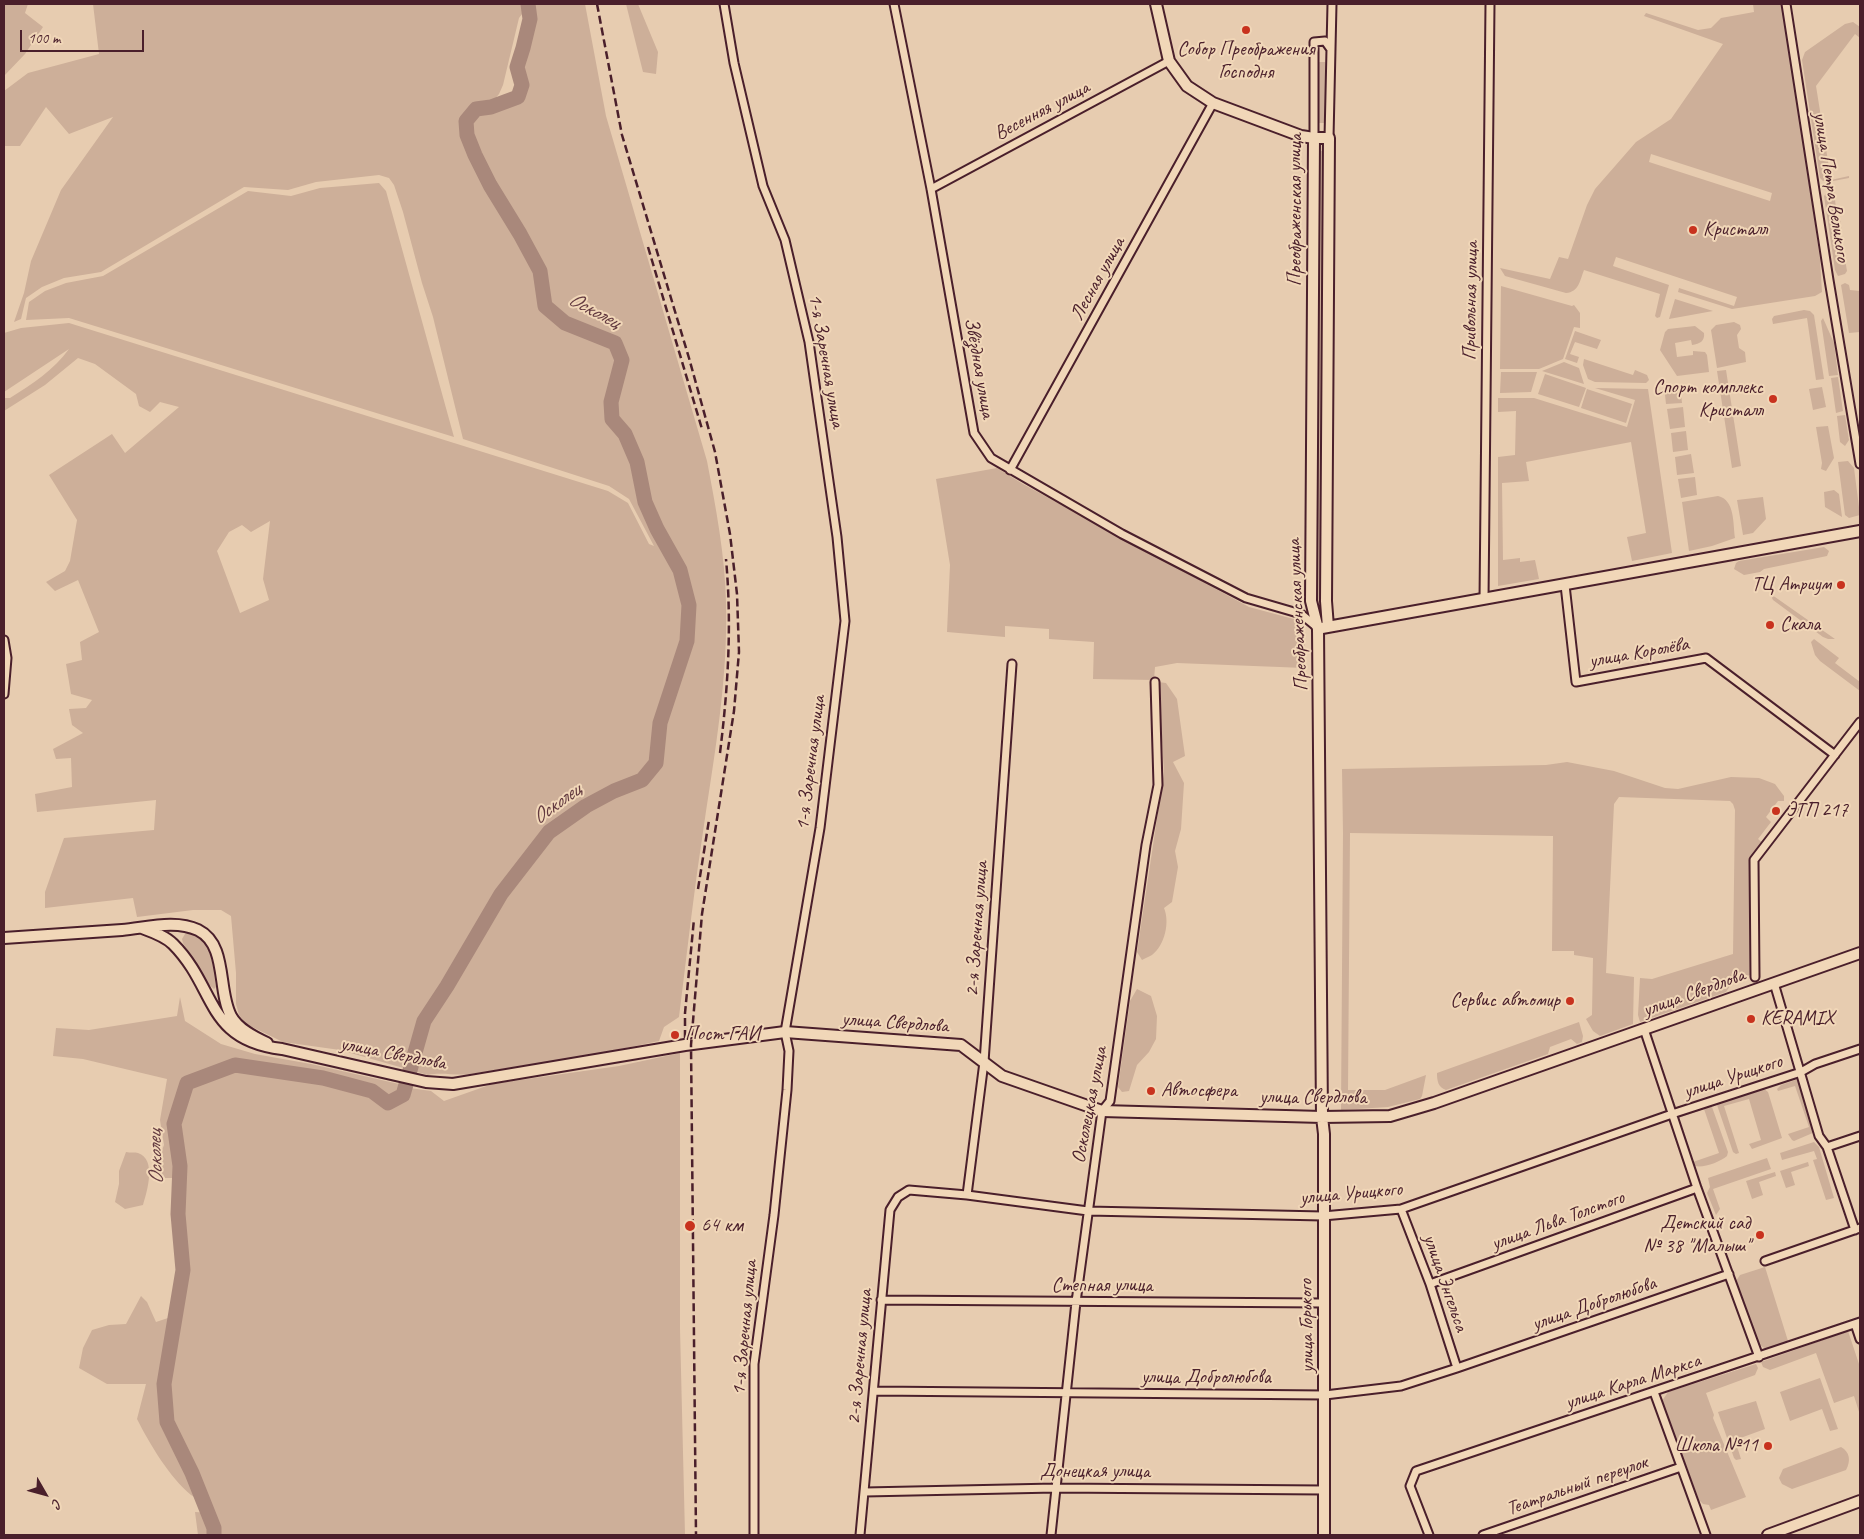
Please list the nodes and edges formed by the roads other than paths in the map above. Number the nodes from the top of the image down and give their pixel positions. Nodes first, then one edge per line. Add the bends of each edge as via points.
1 (724, 4) edge
2 (894, 4) edge
3 (1156, 4) edge
4 (1332, 4) edge
5 (1490, 4) edge
6 (1786, 4) edge
7 (1330, 49) junction
8 (1169, 61) junction
9 (1213, 103) junction
10 (1314, 138) junction
11 (1329, 138) junction
12 (931, 189) junction
13 (1860, 464) edge
14 (1010, 470) junction
15 (1860, 531) edge
16 (1565, 585) junction
17 (1484, 599) junction
18 (1323, 628) junction
19 (4, 640) edge
20 (1012, 664) dead end
21 (1155, 682) dead end
22 (4, 694) edge
23 (1860, 722) edge
24 (1835, 755) junction
25 (142, 928) junction
26 (4, 938) edge
27 (1860, 952) edge
28 (1755, 977) dead end
29 (1774, 983) junction
30 (1644, 1029) junction
31 (785, 1032) junction
32 (1860, 1048) edge
33 (282, 1049) junction
34 (984, 1062) junction
35 (1801, 1072) junction
36 (1102, 1112) junction
37 (1672, 1114) junction
38 (1322, 1116) junction
39 (1860, 1136) edge
40 (1827, 1148) junction
41 (1697, 1188) junction
42 (909, 1190) joint
43 (967, 1195) junction
44 (1401, 1209) junction
45 (1088, 1211) junction
46 (1323, 1216) junction
47 (1858, 1229) edge
48 (1765, 1262) dead end
49 (1728, 1274) junction
50 (1430, 1284) junction
51 (881, 1300) junction
52 (1076, 1302) junction
53 (1323, 1303) junction
54 (1858, 1323) edge
55 (1860, 1339) edge
56 (1759, 1357) junction
57 (1457, 1368) junction
58 (874, 1392) junction
59 (1654, 1392) junction
60 (1068, 1393) junction
61 (1325, 1395) junction
62 (1681, 1467) junction
63 (1056, 1488) junction
64 (1324, 1490) junction
65 (865, 1492) junction
66 (1860, 1501) edge
67 (754, 1535) edge
68 (860, 1535) edge
69 (1051, 1535) edge
70 (1324, 1535) edge
71 (1428, 1535) edge
72 (1483, 1535) edge
73 (1706, 1535) edge
74 (1768, 1535) edge

1 - 31 street, 1-я Заречная улица via 734,63 763,186 785,240 809,342 837,537 845,621 820,828
2 - 12 street, Звёздная улица
3 - 8 main road
4 - 7 street, Преображенская улица
5 - 17 street, Привольная улица
6 - 13 street, улица Петра Великого
7 - 10 street, Преображенская улица via 1325,41 1314,42
7 - 11 street, Преображенская улица
8 - 9 main road via 1187,86
8 - 12 street, Весенняя улица
9 - 10 main road
9 - 14 street, Лесная улица
10 - 11 main road
10 - 18 main road, Преображенская улица via 1311,601
11 - 18 main road, Преображенская улица via 1326,592
12 - 14 street, Звёздная улица via 974,433 991,458
14 - 18 street, Звёздная улица via 1122,534 1246,598 1301,614
15 - 16 main road
16 - 17 main road
16 - 24 street, улица Королёва via 1576,682 1706,658
17 - 18 main road
18 - 38 main road, Преображенская улица
19 - 22 street via 7,658
20 - 34 street, 2-я Заречная улица
21 - 36 street, Осколецкая улица via 1158,785 1146,845 1110,1101
23 - 24 street, улица Свердлова
24 - 28 street, улица Свердлова via 1754,860
25 - 26 main road, улица Свердлова
25 - 33 main road, улица Свердлова via 172,943 188,963 218,1014 238,1036 254,1044
25 - 33 main road, улица Свердлова via 169,924 197,930 208,938 215,948 230,1016 239,1027
27 - 29 main road, улица Свердлова
29 - 30 main road, улица Свердлова
29 - 35 street
30 - 37 street
30 - 38 main road, улица Свердлова via 1390,1116
31 - 33 main road, улица Свердлова via 685,1045 453,1084 426,1082
31 - 34 main road, улица Свердлова via 961,1045
31 - 67 street, 1-я Заречная улица via 789,1051 787,1090 754,1364
32 - 35 street, улица Урицкого
34 - 36 main road, улица Свердлова via 1002,1076
34 - 43 street, 2-я Заречная улица
35 - 37 street, улица Урицкого
35 - 40 street via 1819,1136
36 - 38 main road, улица Свердлова
36 - 45 street, Осколецкая улица
37 - 41 street
37 - 44 street, улица Урицкого
38 - 46 main road, улица Горького
39 - 40 street
40 - 47 street
41 - 49 street
41 - 50 street, улица Льва Толстого
42 - 43 street, улица Урицкого
42 - 51 street, 2-я Заречная улица via 898,1197 890,1210
43 - 45 street, улица Урицкого
44 - 46 street, улица Урицкого
44 - 50 street, улица Энгельса
45 - 46 street, улица Урицкого
45 - 52 street, Осколецкая улица
46 - 53 main road, улица Горького
47 - 48 street
49 - 56 street
49 - 57 street, улица Добролюбова
50 - 57 street, улица Энгельса
51 - 52 street, Степная улица
51 - 58 street, 2-я Заречная улица
52 - 53 street, Степная улица
52 - 60 street, Осколецкая улица
53 - 61 main road, улица Горького
54 - 55 street
54 - 56 street, улица Карла Маркса
56 - 59 street, улица Карла Маркса
57 - 61 street, улица Добролюбова via 1402,1386
58 - 60 street, улица Добролюбова
58 - 65 street, 2-я Заречная улица
59 - 62 street
59 - 71 street, улица Карла Маркса via 1416,1471 1410,1486
60 - 61 street, улица Добролюбова
60 - 63 street, Осколецкая улица
61 - 64 main road, улица Горького
62 - 72 street, Театральный переулок
62 - 73 street
63 - 64 street, Донецкая улица
63 - 65 street, Донецкая улица
63 - 69 street, Осколецкая улица
64 - 70 main road, улица Горького
65 - 68 street, 2-я Заречная улица
66 - 74 main road

